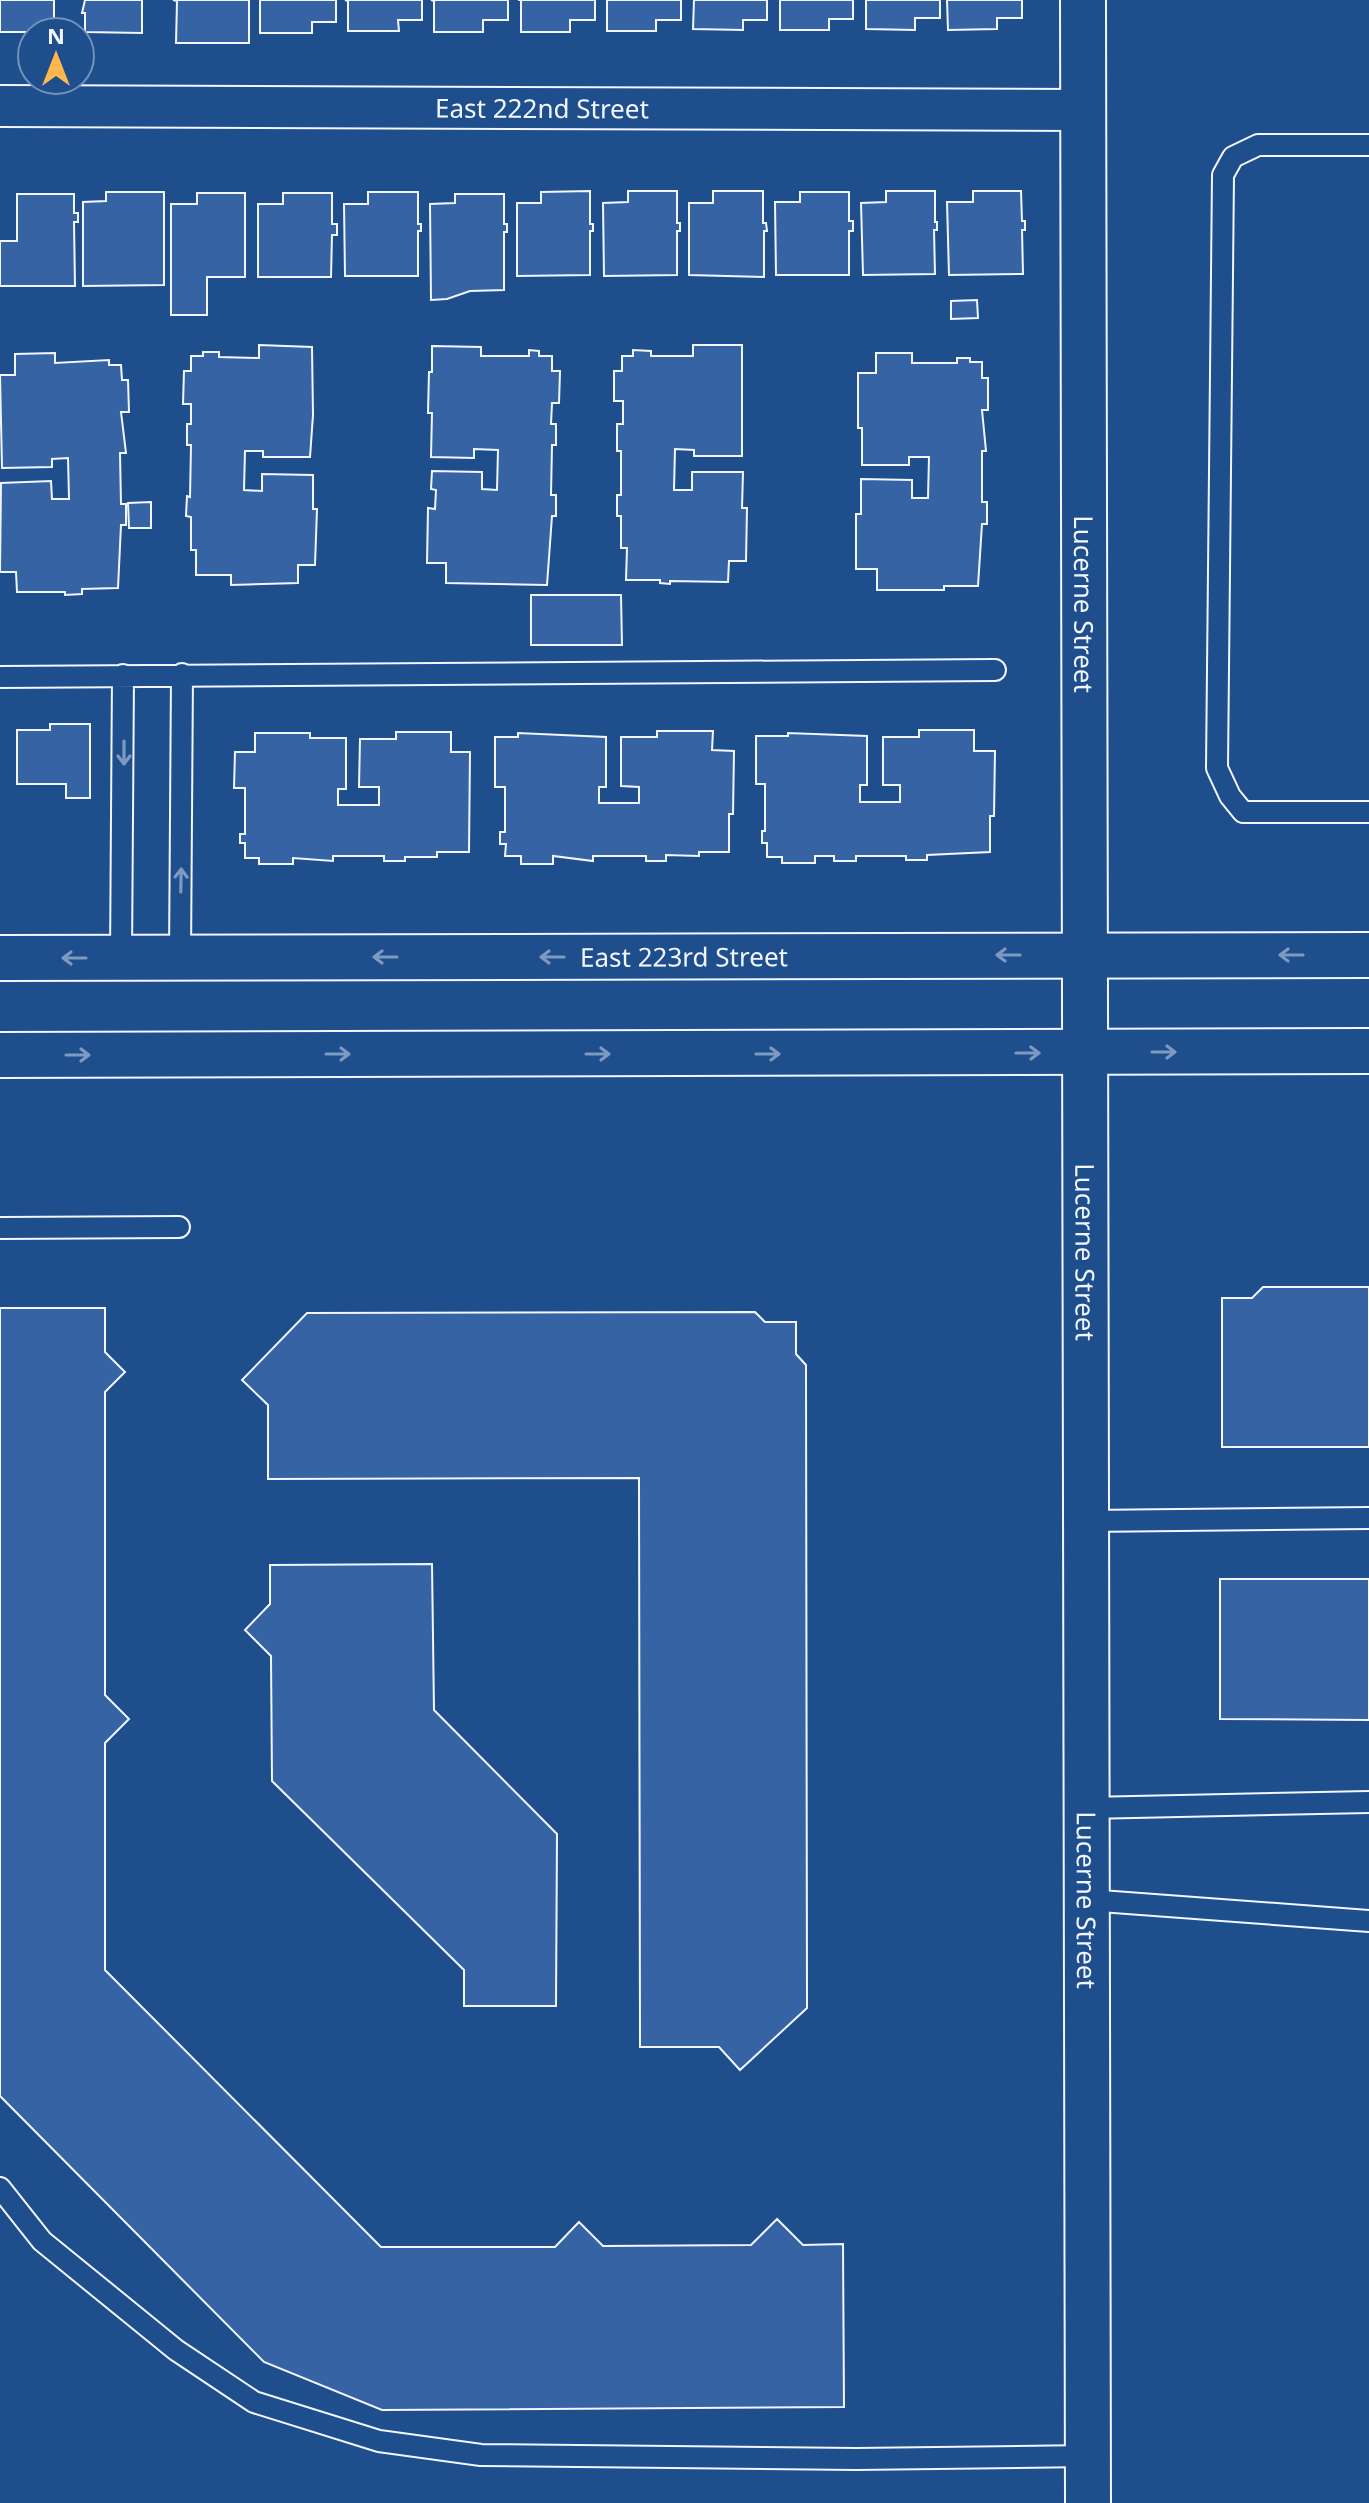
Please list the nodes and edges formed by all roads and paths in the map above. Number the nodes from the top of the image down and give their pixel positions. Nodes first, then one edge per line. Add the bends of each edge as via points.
1 (1083, 0) edge
2 (0, 106) edge
3 (1083, 110) junction
4 (1369, 145) edge
5 (995, 670) dead end
6 (182, 674) junction
7 (123, 675) junction
8 (0, 677) edge
9 (1369, 812) edge
10 (1369, 955) edge
11 (1086, 956) junction
12 (0, 958) edge
13 (121, 958) junction
14 (180, 958) junction
15 (1369, 1051) edge
16 (1086, 1052) junction
17 (0, 1055) edge
18 (179, 1227) dead end
19 (0, 1228) edge
20 (1369, 1518) edge
21 (1086, 1521) junction
22 (1369, 1802) edge
23 (1087, 1808) junction
24 (1087, 1900) junction
25 (1369, 1921) edge
26 (0, 2188) edge
27 (1088, 2456) junction
28 (1088, 2503) edge

1 - 3 main road, Lucerne Street
2 - 3 street, East 222nd Street
3 - 11 main road, Lucerne Street
4 - 9 lane via 1258,145 1233,157 1223,175 1217,768 1243,812
5 - 6 lane
6 - 7 lane
14 -> 6 lane
7 - 8 lane
7 -> 13 lane
10 -> 11 main road, East 223rd Street
11 -> 14 main road, East 223rd Street
11 - 16 main road, Lucerne Street
13 -> 12 main road, East 223rd Street
13 - 14 main road, East 223rd Street
16 -> 15 main road
17 -> 16 main road
16 - 21 main road, Lucerne Street
18 - 19 lane
20 - 21 lane
21 - 23 main road, Lucerne Street
22 - 23 lane
23 - 24 main road, Lucerne Street
24 - 25 lane
24 - 27 main road, Lucerne Street
26 - 27 lane via 42,2241 189,2359 254,2402 379,2441 481,2455
27 - 28 main road, Lucerne Street

